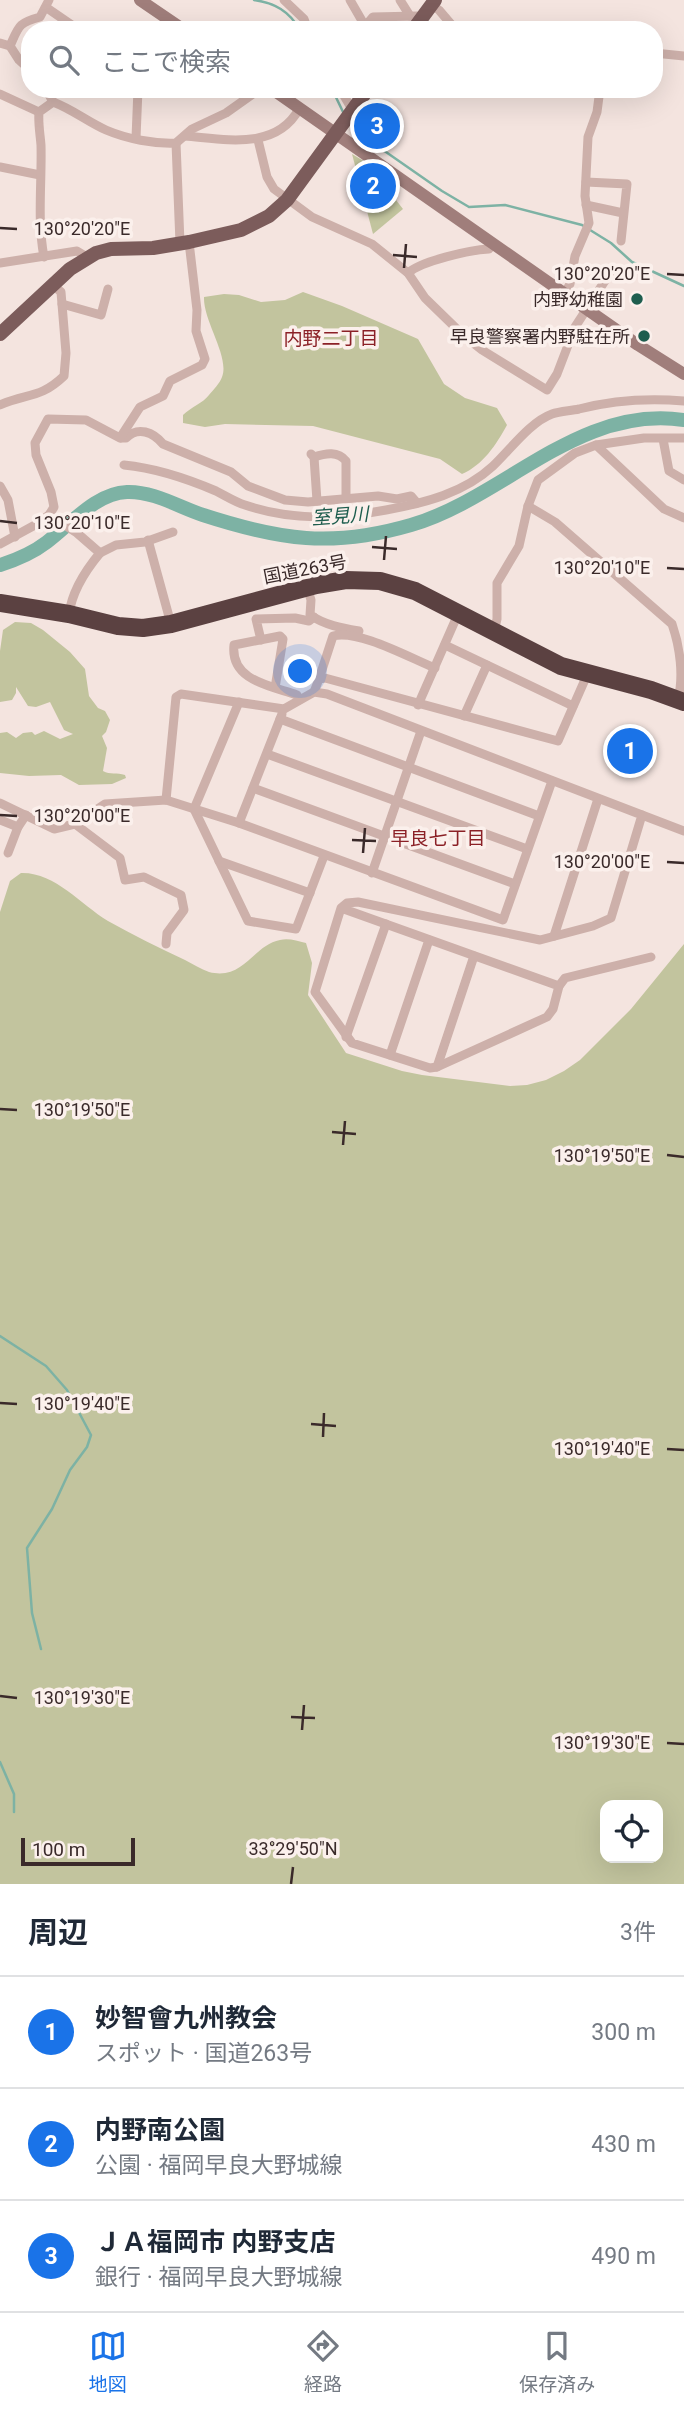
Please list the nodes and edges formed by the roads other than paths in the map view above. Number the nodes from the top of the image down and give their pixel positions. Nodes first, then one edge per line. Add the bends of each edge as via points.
1 (139, 0) edge
2 (284, 0) edge
3 (350, 0) edge
4 (400, 0) edge
5 (433, 2) edge
6 (48, 4) edge
7 (23, 21) edge
8 (68, 21) edge
9 (170, 21) edge
10 (305, 21) edge
11 (360, 21) edge
12 (370, 21) edge
13 (406, 21) edge
14 (413, 21) edge
15 (415, 21) edge
16 (448, 21) edge
17 (21, 24) edge
18 (0, 43) edge
19 (10, 46) junction
20 (663, 54) edge
21 (684, 56) edge
22 (21, 62) edge
23 (0, 94) edge
24 (51, 98) edge
25 (138, 98) edge
26 (247, 98) edge
27 (284, 98) edge
28 (345, 98) edge
29 (362, 98) edge
30 (599, 98) edge
31 (53, 102) junction
32 (299, 109) junction
33 (39, 111) junction
34 (353, 111) junction
35 (337, 134) junction
36 (185, 136) junction
37 (136, 138) junction
38 (258, 140) junction
39 (176, 143) junction
40 (0, 167) edge
41 (40, 175) junction
42 (586, 182) junction
43 (287, 200) junction
44 (586, 205) junction
45 (623, 213) junction
46 (185, 242) junction
47 (621, 242) dead end
48 (493, 243) junction
49 (44, 257) junction
50 (87, 257) junction
51 (0, 263) edge
52 (408, 273) junction
53 (610, 273) dead end
54 (53, 285) junction
55 (108, 289) dead end
56 (564, 293) junction
57 (62, 304) junction
58 (586, 309) junction
59 (1, 327) edge
60 (684, 374) edge
61 (684, 401) edge
62 (0, 405) edge
63 (120, 438) junction
64 (684, 438) edge
65 (663, 439) junction
66 (596, 445) junction
67 (124, 465) dead end
68 (684, 480) edge
69 (0, 486) edge
70 (346, 499) junction
71 (317, 502) junction
72 (417, 503) junction
73 (528, 506) junction
74 (49, 514) junction
75 (684, 518) edge
76 (173, 533) dead end
77 (15, 537) junction
78 (148, 540) junction
79 (0, 544) edge
80 (100, 553) junction
81 (307, 587) junction
82 (0, 603) edge
83 (69, 614) junction
84 (458, 614) junction
85 (314, 617) junction
86 (172, 624) junction
87 (359, 631) dead end
88 (494, 632) junction
89 (261, 640) junction
90 (445, 645) junction
91 (487, 665) junction
92 (682, 666) edge
93 (435, 668) junction
94 (587, 675) junction
95 (318, 678) junction
96 (275, 688) junction
97 (314, 692) junction
98 (299, 700) junction
99 (681, 701) edge
100 (239, 702) junction
101 (418, 705) junction
102 (573, 706) junction
103 (284, 709) junction
104 (464, 716) junction
105 (280, 719) junction
106 (421, 731) junction
107 (267, 754) junction
108 (409, 767) junction
109 (552, 781) junction
110 (253, 788) junction
111 (598, 799) junction
112 (166, 800) junction
113 (397, 801) junction
114 (0, 803) edge
115 (194, 809) junction
116 (26, 815) junction
117 (642, 815) junction
118 (539, 816) junction
119 (0, 820) edge
120 (239, 823) junction
121 (75, 824) junction
122 (18, 827) junction
123 (684, 831) edge
124 (385, 836) junction
125 (527, 849) junction
126 (8, 853) dead end
127 (324, 856) junction
128 (219, 860) junction
129 (372, 873) junction
130 (515, 884) junction
131 (310, 892) junction
132 (341, 908) junction
133 (503, 920) junction
134 (386, 925) junction
135 (500, 930) junction
136 (554, 936) junction
137 (429, 940) junction
138 (166, 944) dead end
139 (474, 956) junction
140 (651, 957) dead end
141 (559, 986) junction
142 (346, 1037) junction
143 (390, 1055) junction
144 (438, 1067) junction

1 - 9 street
2 - 10 street
3 - 11 street
4 - 14 street
5 - 15 main road
5 - 16 street
6 - 7 street via 40,17
6 - 8 street
12 - 13 street via 373,17
17 - 19 street
18 - 19 street
19 - 22 street
20 - 21 street
23 - 33 street
24 - 31 street
25 - 37 street
26 - 36 street
27 - 32 street
28 - 34 street
29 - 34 main road
30 - 42 street via 588,137
31 - 33 street
31 - 37 street via 105,130
32 - 35 street
32 - 38 street via 278,131
33 - 41 street
34 - 35 main road
35 - 43 main road
35 - 48 street
36 - 38 street
36 - 39 street
37 - 39 street
38 - 43 street via 267,177
39 - 46 street
40 - 41 street
41 - 49 street
42 - 44 street
42 - 45 street via 626,184
43 - 46 main road via 269,216 241,230
43 - 52 street via 312,217 372,244
44 - 45 street
44 - 56 street via 589,223
45 - 47 street
46 - 50 main road via 111,249
46 - 63 street via 197,310 196,331 205,359 170,381 163,396 139,407
48 - 52 street via 489,249 422,264
48 - 56 street
49 - 50 street via 78,251
49 - 51 street
50 - 54 main road
52 - 58 street via 425,298 463,335 547,390
53 - 58 street
54 - 57 street via 61,292
54 - 59 main road
55 - 57 street via 101,315
56 - 58 street
57 - 62 street via 64,376 38,395
58 - 60 street
61 - 72 street via 602,402 551,414 521,435 491,468 457,491
63 - 71 street via 145,431 267,494
63 - 74 street via 86,420 48,419 35,443 54,507
64 - 65 street
65 - 66 street
65 - 68 street via 669,471
66 - 73 street via 575,453 538,480
66 - 75 street via 664,509
67 - 72 street via 191,482 272,513 300,517 334,518
69 - 77 street via 8,500
70 - 71 street
70 - 71 street via 346,461 329,453 312,455
70 - 72 street via 411,496
73 - 88 street via 519,546 497,583
73 - 92 street via 555,522 672,624
74 - 77 street
74 - 80 street
76 - 78 street
77 - 79 street
78 - 80 street via 116,545
78 - 86 street
80 - 83 street via 82,577
81 - 84 highway, 国道263号 via 346,580 388,583 415,591
81 - 85 street
81 - 86 highway, 国道263号
82 - 83 highway, 国道263号
83 - 86 highway, 国道263号 via 118,626
84 - 88 highway, 国道263号
84 - 90 street
85 - 87 street
85 - 89 street via 309,621 256,619
88 - 94 highway, 国道263号
89 - 96 street via 283,639
89 - 96 street via 234,645 233,652 240,670 253,681
90 - 91 street
90 - 93 street
91 - 102 street
91 - 104 street
92 - 99 street
93 - 95 street via 340,634 333,636
93 - 101 street
94 - 99 highway, 国道263号
94 - 102 street
95 - 97 street
95 - 101 street
96 - 98 street via 297,695
97 - 98 street
97 - 106 street
98 - 103 street
100 - 103 street
100 - 112 street via 181,694 176,698
100 - 115 street
101 - 104 street
102 - 104 street via 558,741
103 - 105 street
105 - 107 street
105 - 108 street
106 - 108 street
106 - 109 street
107 - 110 street
107 - 113 street
108 - 113 street
108 - 118 street
109 - 111 street
109 - 118 street
110 - 120 street
110 - 124 street
111 - 117 street
111 - 136 street
112 - 115 street
112 - 121 street via 105,804
113 - 124 street
113 - 125 street
114 - 116 street
115 - 120 street
115 - 128 street
116 - 121 street via 54,829
116 - 122 street
117 - 123 street
117 - 136 street via 611,918
118 - 125 street
119 - 122 street
120 - 127 street
121 - 138 street via 120,858 125,880 144,877 181,895 184,910 166,933
122 - 126 street
124 - 129 street
124 - 130 street
125 - 130 street
127 - 129 street
127 - 131 street
128 - 131 street
128 - 131 street via 248,921 296,929
129 - 133 street
130 - 133 street
132 - 134 street
132 - 135 street via 358,902
132 - 142 street via 316,992
133 - 135 street
134 - 137 street
134 - 142 street
135 - 136 street via 540,940
137 - 139 street
137 - 143 street
139 - 141 street
139 - 144 street
140 - 141 street via 565,978
141 - 144 street via 547,1017
142 - 143 street
143 - 144 street

